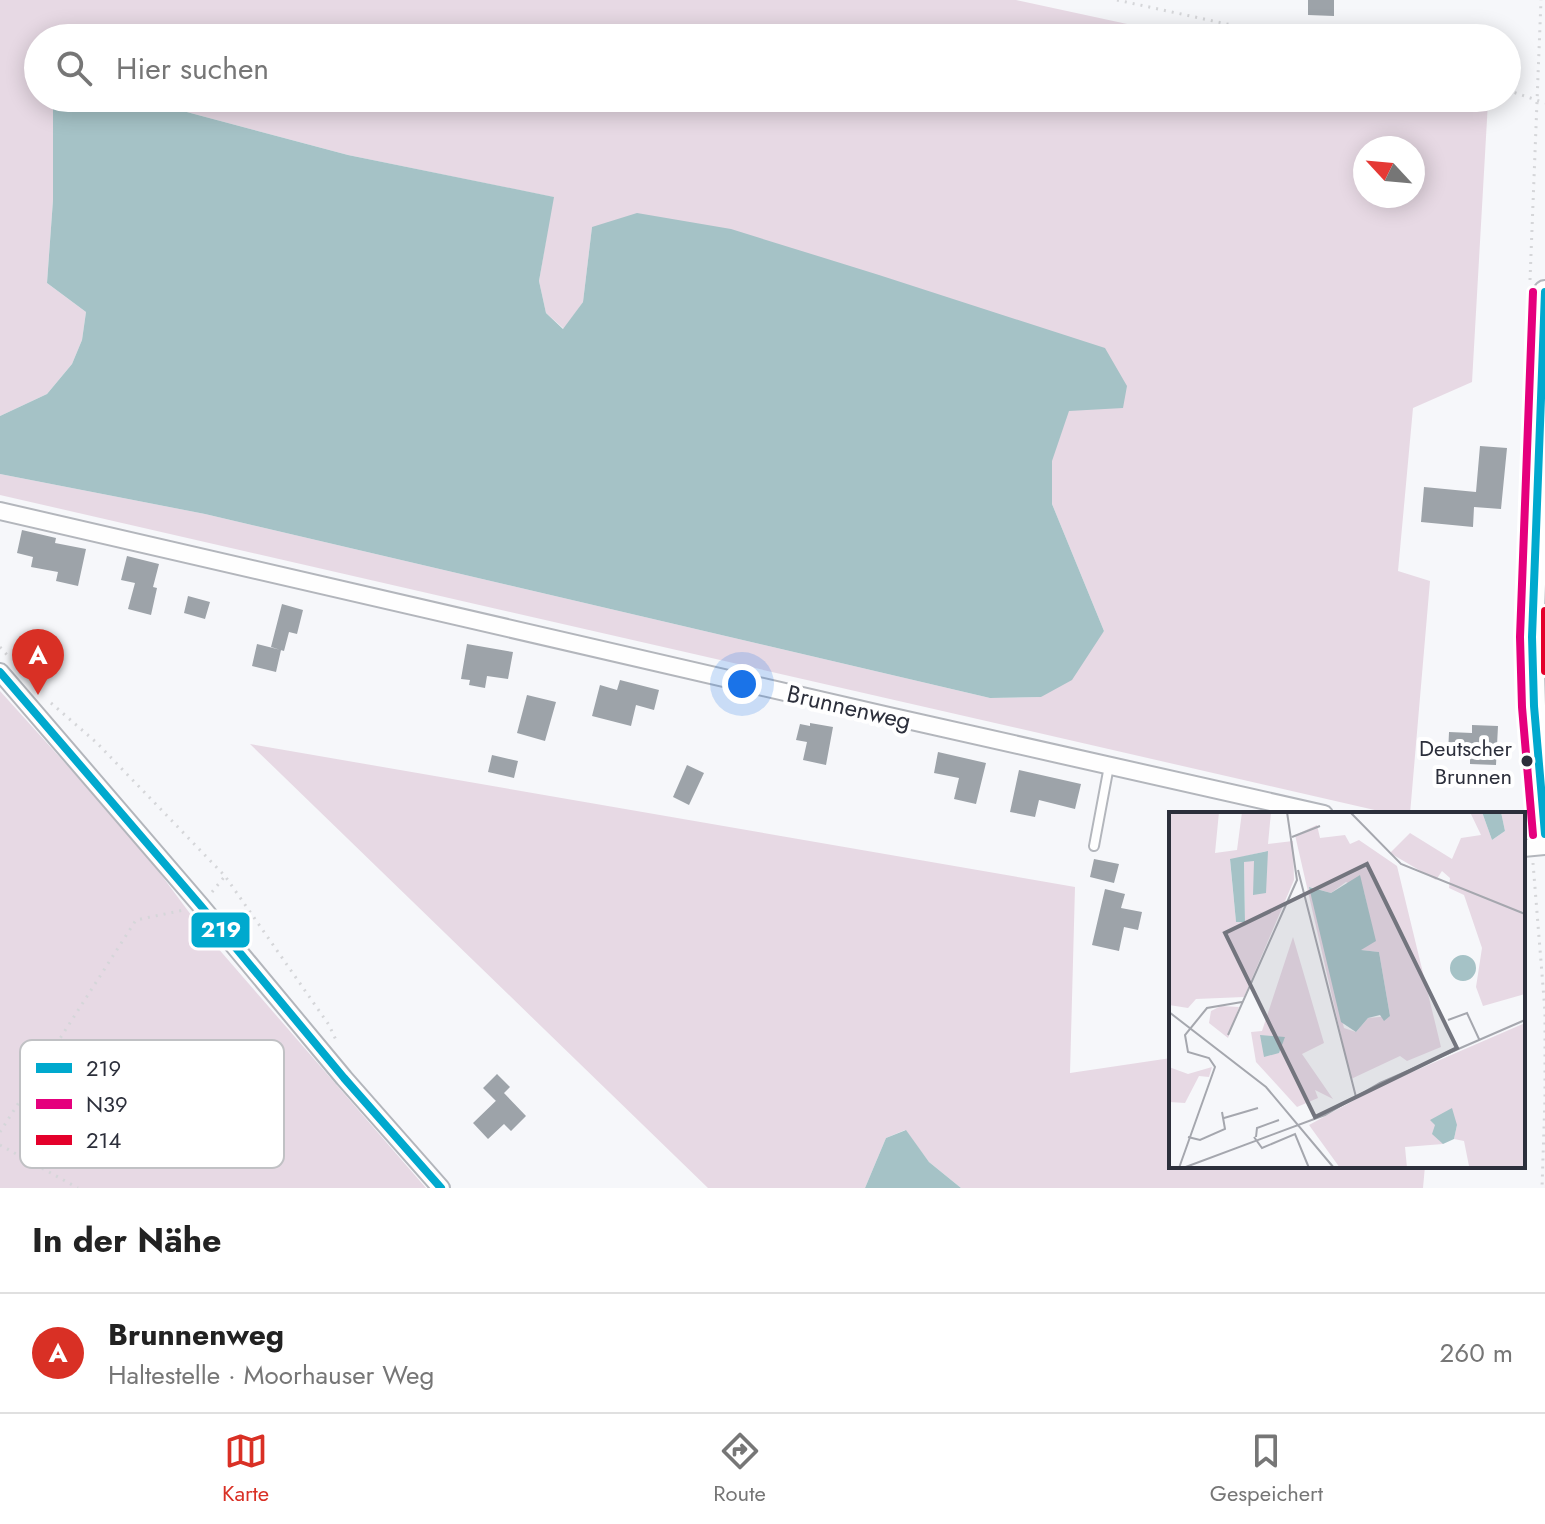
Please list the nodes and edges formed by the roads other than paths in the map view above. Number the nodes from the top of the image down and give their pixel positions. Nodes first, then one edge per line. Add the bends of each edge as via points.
1 (1545, 292) edge
2 (0, 511) edge
3 (5, 664) edge
4 (1109, 766) junction
5 (1315, 812) edge
6 (1545, 834) edge
7 (1094, 846) dead end
8 (1545, 846) edge
9 (1525, 848) edge
10 (441, 1188) edge

1 - 6 street via 1532,637
2 - 4 street, Brunnenweg
3 - 10 street via 344,1078
4 - 5 street, Brunnenweg
4 - 7 lane
8 - 9 street

